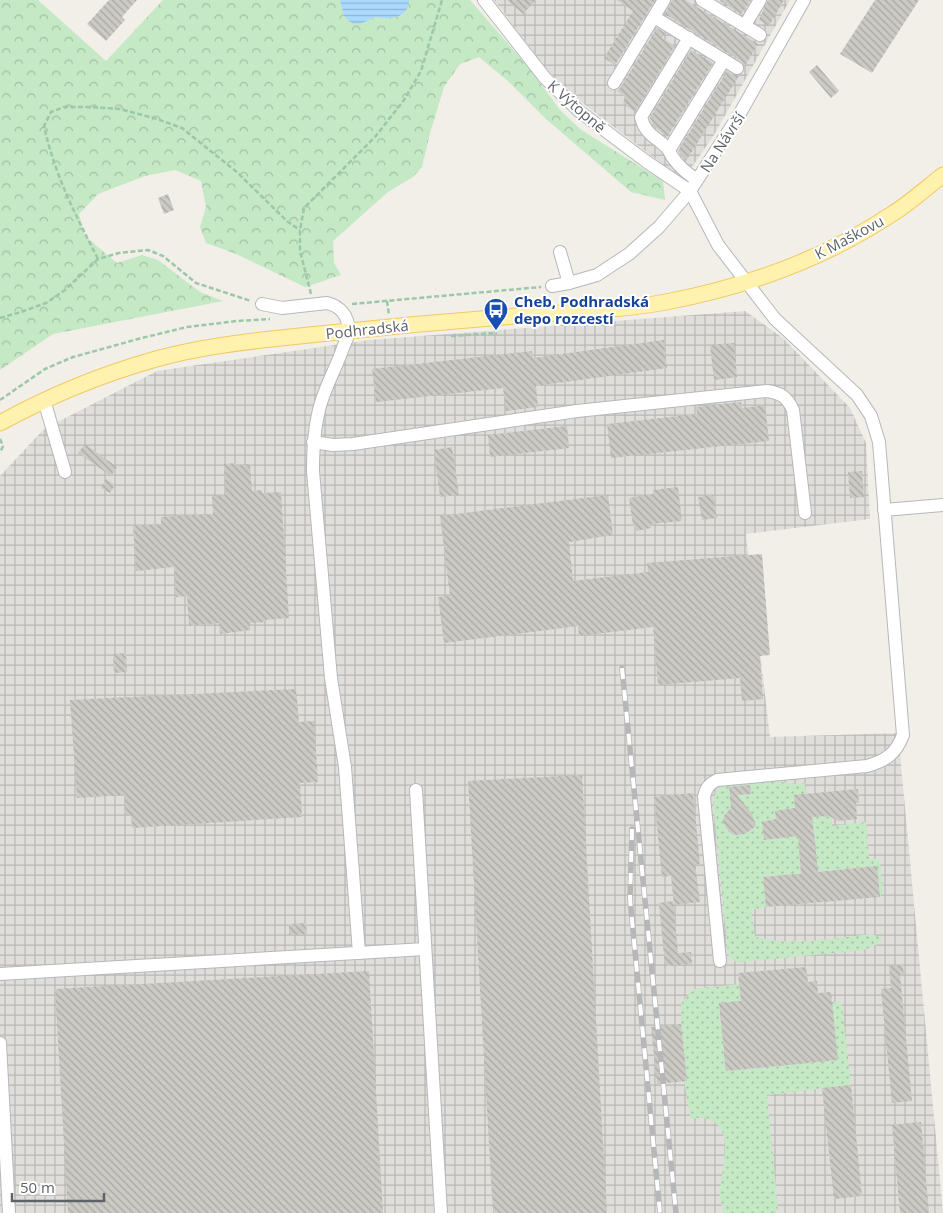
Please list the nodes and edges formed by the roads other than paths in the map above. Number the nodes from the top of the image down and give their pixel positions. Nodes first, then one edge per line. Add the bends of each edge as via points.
1 (484, 0) edge
2 (664, 0) edge
3 (760, 0) edge
4 (804, 0) edge
5 (707, 1) edge
6 (654, 17) junction
7 (745, 25) junction
8 (760, 35) dead end
9 (689, 38) junction
10 (724, 60) junction
11 (737, 68) dead end
12 (614, 83) dead end
13 (669, 150) junction
14 (943, 175) edge
15 (697, 180) junction
16 (690, 191) junction
17 (560, 252) dead end
18 (746, 281) junction
19 (569, 283) junction
20 (552, 286) road end
21 (262, 304) road end
22 (349, 331) junction
23 (44, 400) junction
24 (0, 423) edge
25 (313, 442) junction
26 (65, 472) dead end
27 (943, 505) edge
28 (884, 510) junction
29 (805, 513) dead end
30 (416, 790) dead end
31 (425, 948) junction
32 (359, 953) junction
33 (720, 961) dead end
34 (0, 974) edge
35 (0, 1043) edge
36 (9, 1213) edge
37 (441, 1213) edge

1 - 16 street, K Výtopně via 545,78 579,111
2 - 6 street
3 - 7 street
4 - 15 street, Na Návrší via 740,115
5 - 7 street
6 - 9 street
6 - 12 street
7 - 8 street
9 - 10 street
9 - 13 street via 641,117 642,125 653,138
10 - 11 street
10 - 13 street
13 - 15 street via 683,170
14 - 18 main road, K Maškovu via 893,214 860,234 803,262
15 - 16 street, Na Návrší
16 - 18 street via 718,245
16 - 19 street, Na Návrší via 659,227 629,254 596,275
17 - 19 street
18 - 22 main road, Podhradská via 665,302 627,307
18 - 28 street via 775,319 858,395 871,416 879,442
19 - 20 street, Na Návrší
21 - 22 street via 282,308 333,304 345,316
22 - 23 main road, Podhradská via 240,342 158,358
22 - 25 street via 319,408
23 - 24 main road, Podhradská
23 - 26 street
25 - 29 street via 353,444 578,411 779,392 793,410
25 - 32 street via 331,678 345,767
27 - 28 street
28 - 33 street via 903,735 900,745 882,761 867,766 717,780 709,784 704,797
30 - 31 street
31 - 32 street
31 - 37 street
32 - 34 street
35 - 36 street

